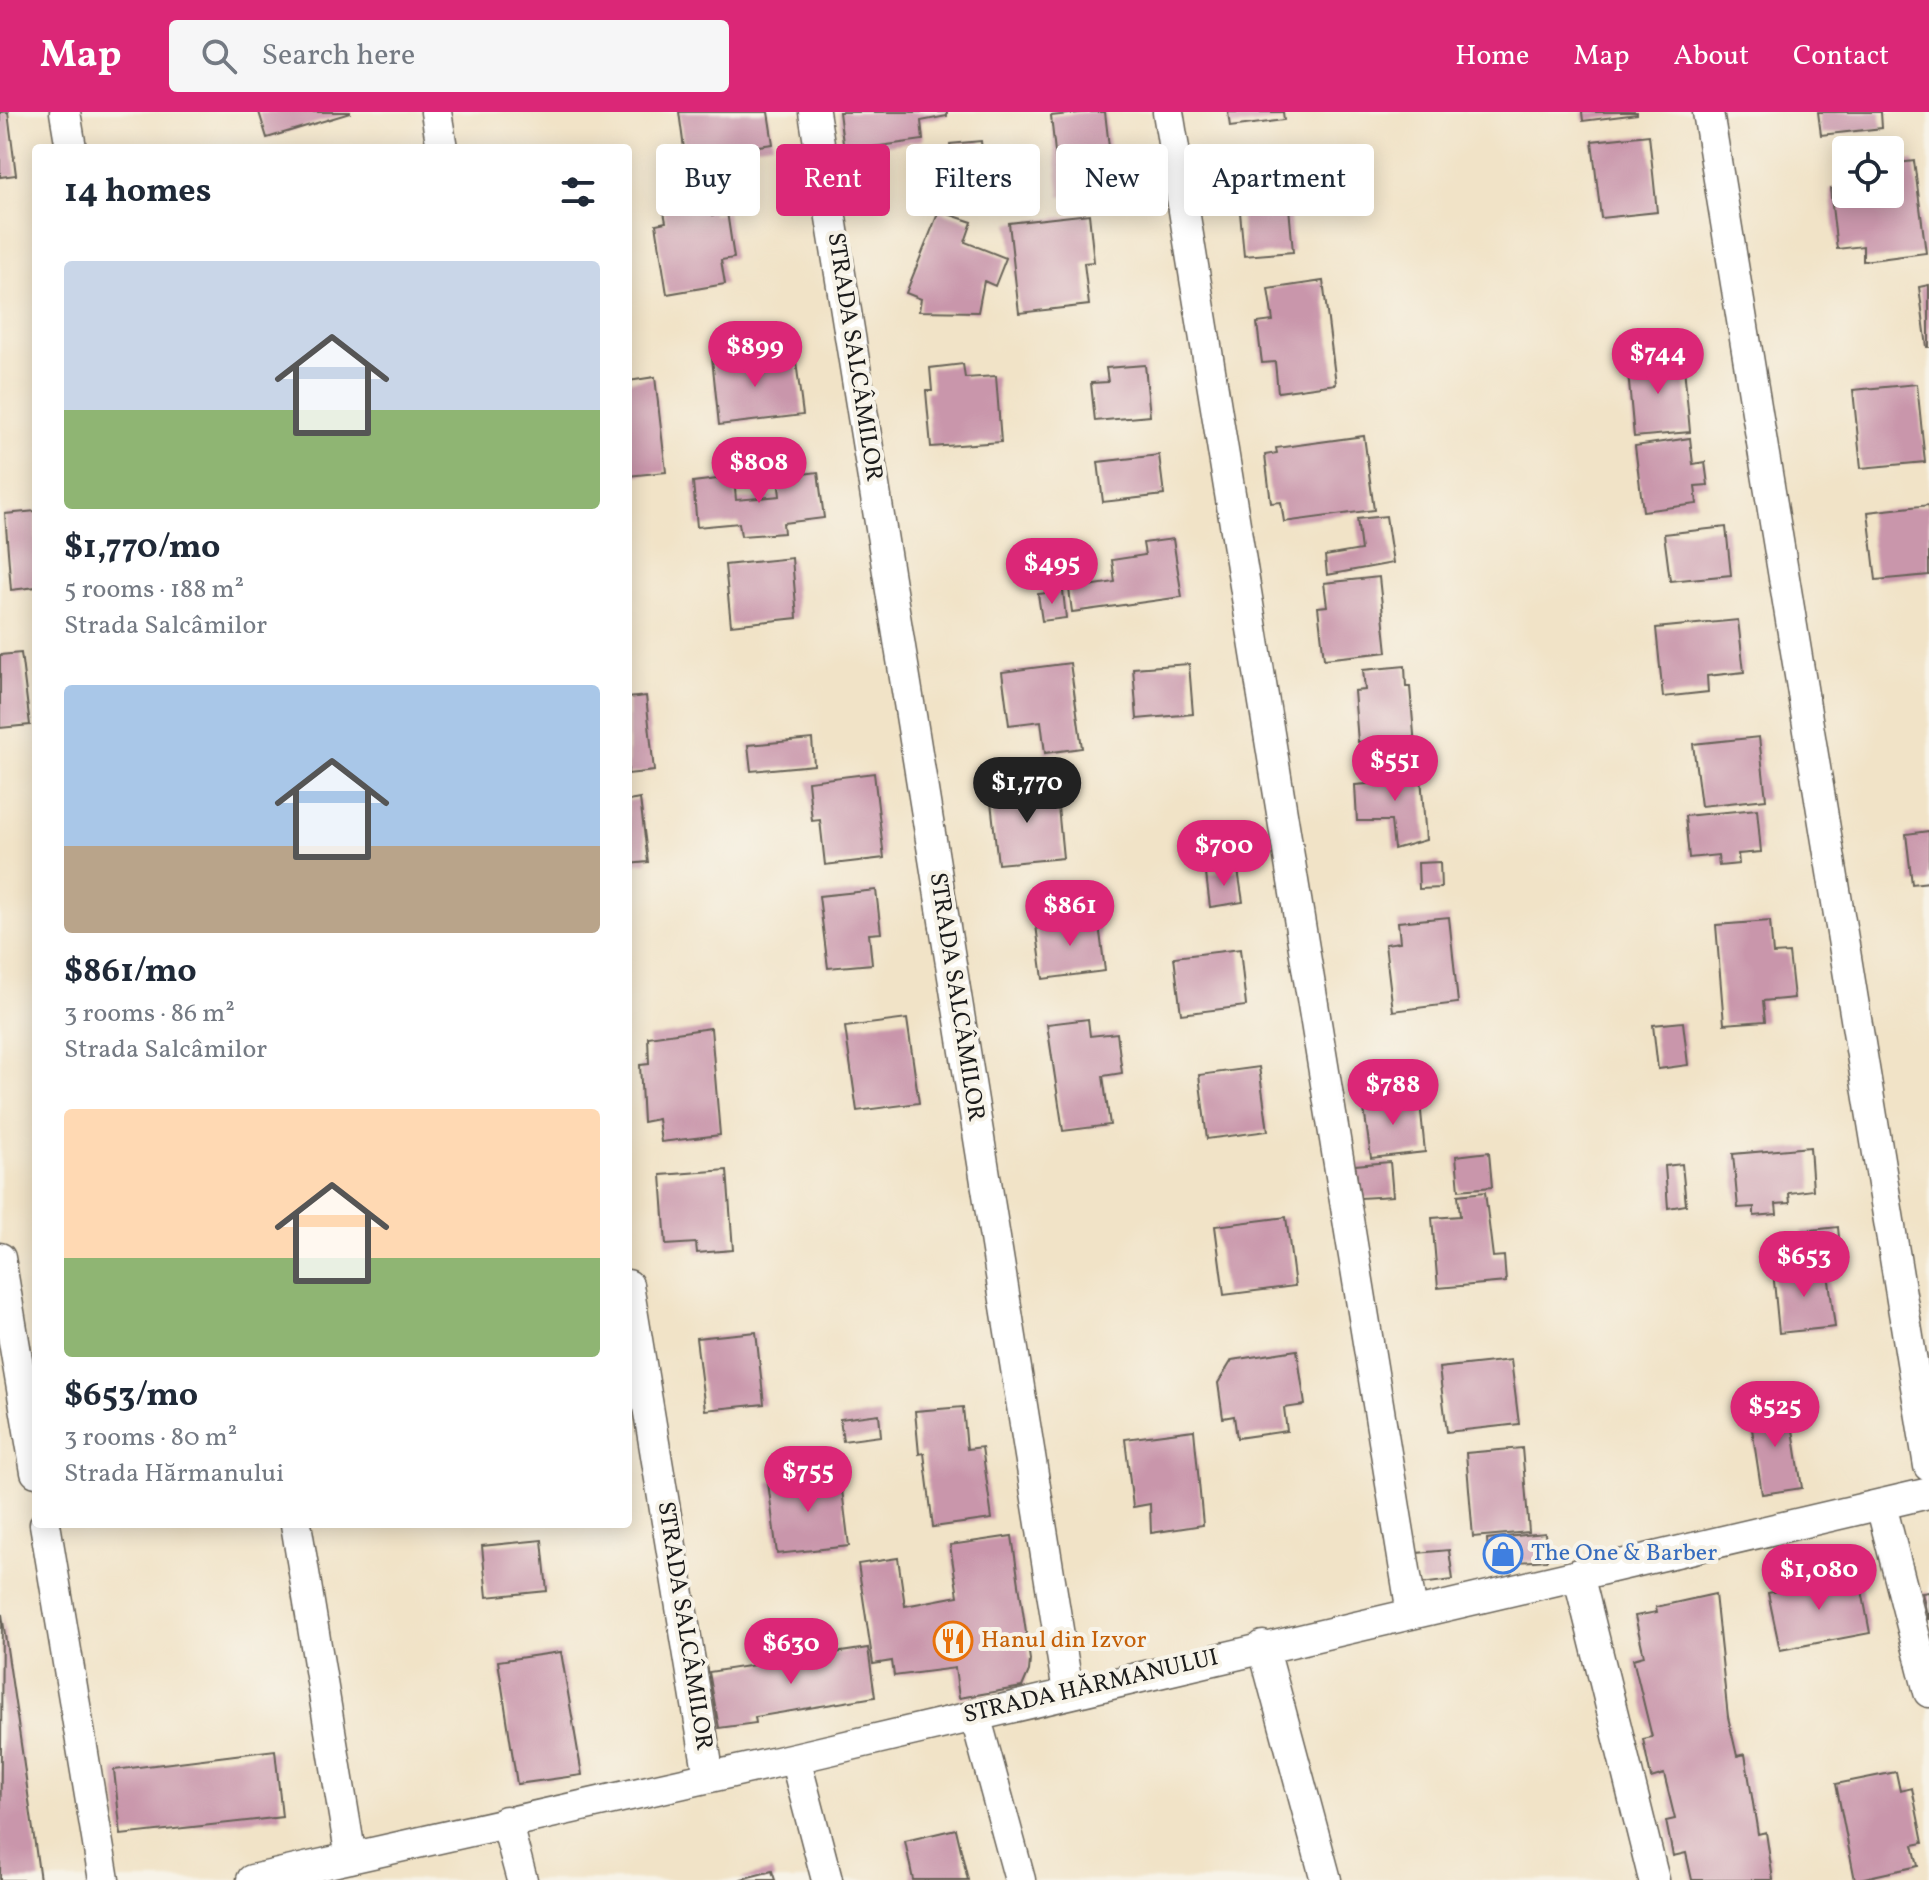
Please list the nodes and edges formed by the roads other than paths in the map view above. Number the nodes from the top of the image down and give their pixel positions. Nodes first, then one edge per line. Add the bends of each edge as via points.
1 (65, 112) edge
2 (436, 112) edge
3 (814, 112) edge
4 (1168, 112) edge
5 (1708, 112) edge
6 (70, 144) edge
7 (441, 144) edge
8 (0, 1258) edge
9 (632, 1309) edge
10 (32, 1448) edge
11 (1929, 1466) edge
12 (1929, 1493) edge
13 (1881, 1505) junction
14 (46, 1528) edge
15 (297, 1528) edge
16 (1578, 1574) junction
17 (1412, 1613) junction
18 (1263, 1646) junction
19 (1068, 1692) junction
20 (1929, 1692) edge
21 (975, 1715) junction
22 (795, 1758) junction
23 (709, 1777) junction
24 (506, 1821) junction
25 (351, 1858) junction
26 (104, 1880) edge
27 (252, 1880) edge
28 (522, 1880) edge
29 (827, 1880) edge
30 (1020, 1880) edge
31 (1326, 1880) edge
32 (1654, 1880) edge

1 - 6 street
2 - 7 street
3 - 19 street, STRADA SALCÂMILOR
4 - 17 street
5 - 11 street
8 - 10 street
9 - 23 street, STRADA SALCÂMILOR
12 - 13 street, STRADA HĂRMANULUI
13 - 16 street, STRADA HĂRMANULUI
13 - 20 street
14 - 26 street
15 - 25 street
16 - 17 street, STRADA HĂRMANULUI
16 - 32 street
17 - 18 street, STRADA HĂRMANULUI
18 - 19 street, STRADA HĂRMANULUI
18 - 31 street
19 - 21 street, STRADA HĂRMANULUI
21 - 22 street, STRADA HĂRMANULUI
21 - 30 street
22 - 23 street, STRADA HĂRMANULUI
22 - 29 street
23 - 24 street, STRADA HĂRMANULUI
24 - 25 street, STRADA HĂRMANULUI
24 - 28 street
25 - 27 street, STRADA HĂRMANULUI

